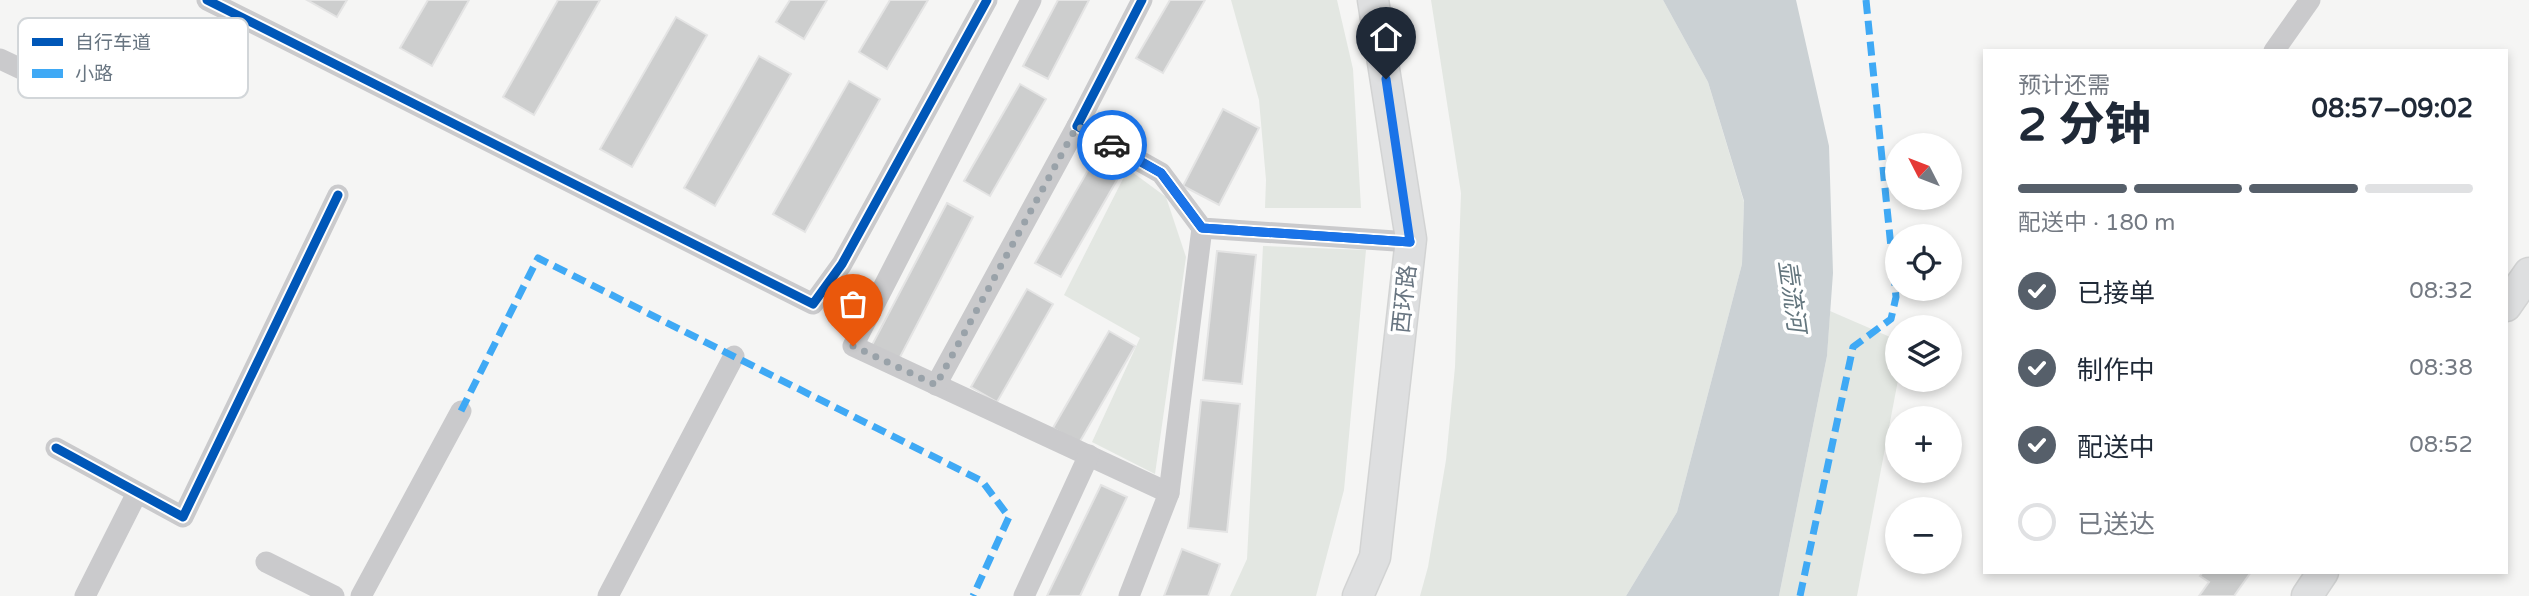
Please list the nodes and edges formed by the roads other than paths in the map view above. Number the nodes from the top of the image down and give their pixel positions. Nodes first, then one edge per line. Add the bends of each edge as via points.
1 (206, 0) edge
2 (987, 0) edge
3 (1031, 0) edge
4 (1142, 0) edge
5 (1373, 0) edge
6 (2310, 0) edge
7 (242, 18) edge
8 (248, 21) edge
9 (2275, 49) edge
10 (0, 59) edge
11 (18, 67) edge
12 (1077, 126) junction
13 (338, 195) dead end
14 (1202, 228) junction
15 (1410, 242) junction
16 (2529, 273) edge
17 (2508, 303) edge
18 (734, 356) dead end
19 (936, 385) junction
20 (461, 411) dead end
21 (56, 448) dead end
22 (1089, 455) junction
23 (1169, 493) junction
24 (137, 494) junction
25 (266, 562) dead end
26 (85, 596) edge
27 (334, 596) edge
28 (361, 596) edge
29 (608, 596) edge
30 (1024, 596) edge
31 (1129, 596) edge
32 (1358, 596) edge

1 - 7 street
2 - 8 street via 842,264 813,304
3 - 19 street via 853,346
4 - 12 street
5 - 15 main road, 西环路
6 - 9 street
10 - 11 street
12 - 14 street via 1161,173
12 - 19 street
13 - 24 street via 183,517
14 - 15 street
14 - 23 street
15 - 32 main road, 西环路 via 1375,557
16 - 17 main road
18 - 29 street
19 - 22 street
20 - 28 street
21 - 24 street
22 - 23 street
22 - 30 street
23 - 31 street
24 - 26 street
25 - 27 street

